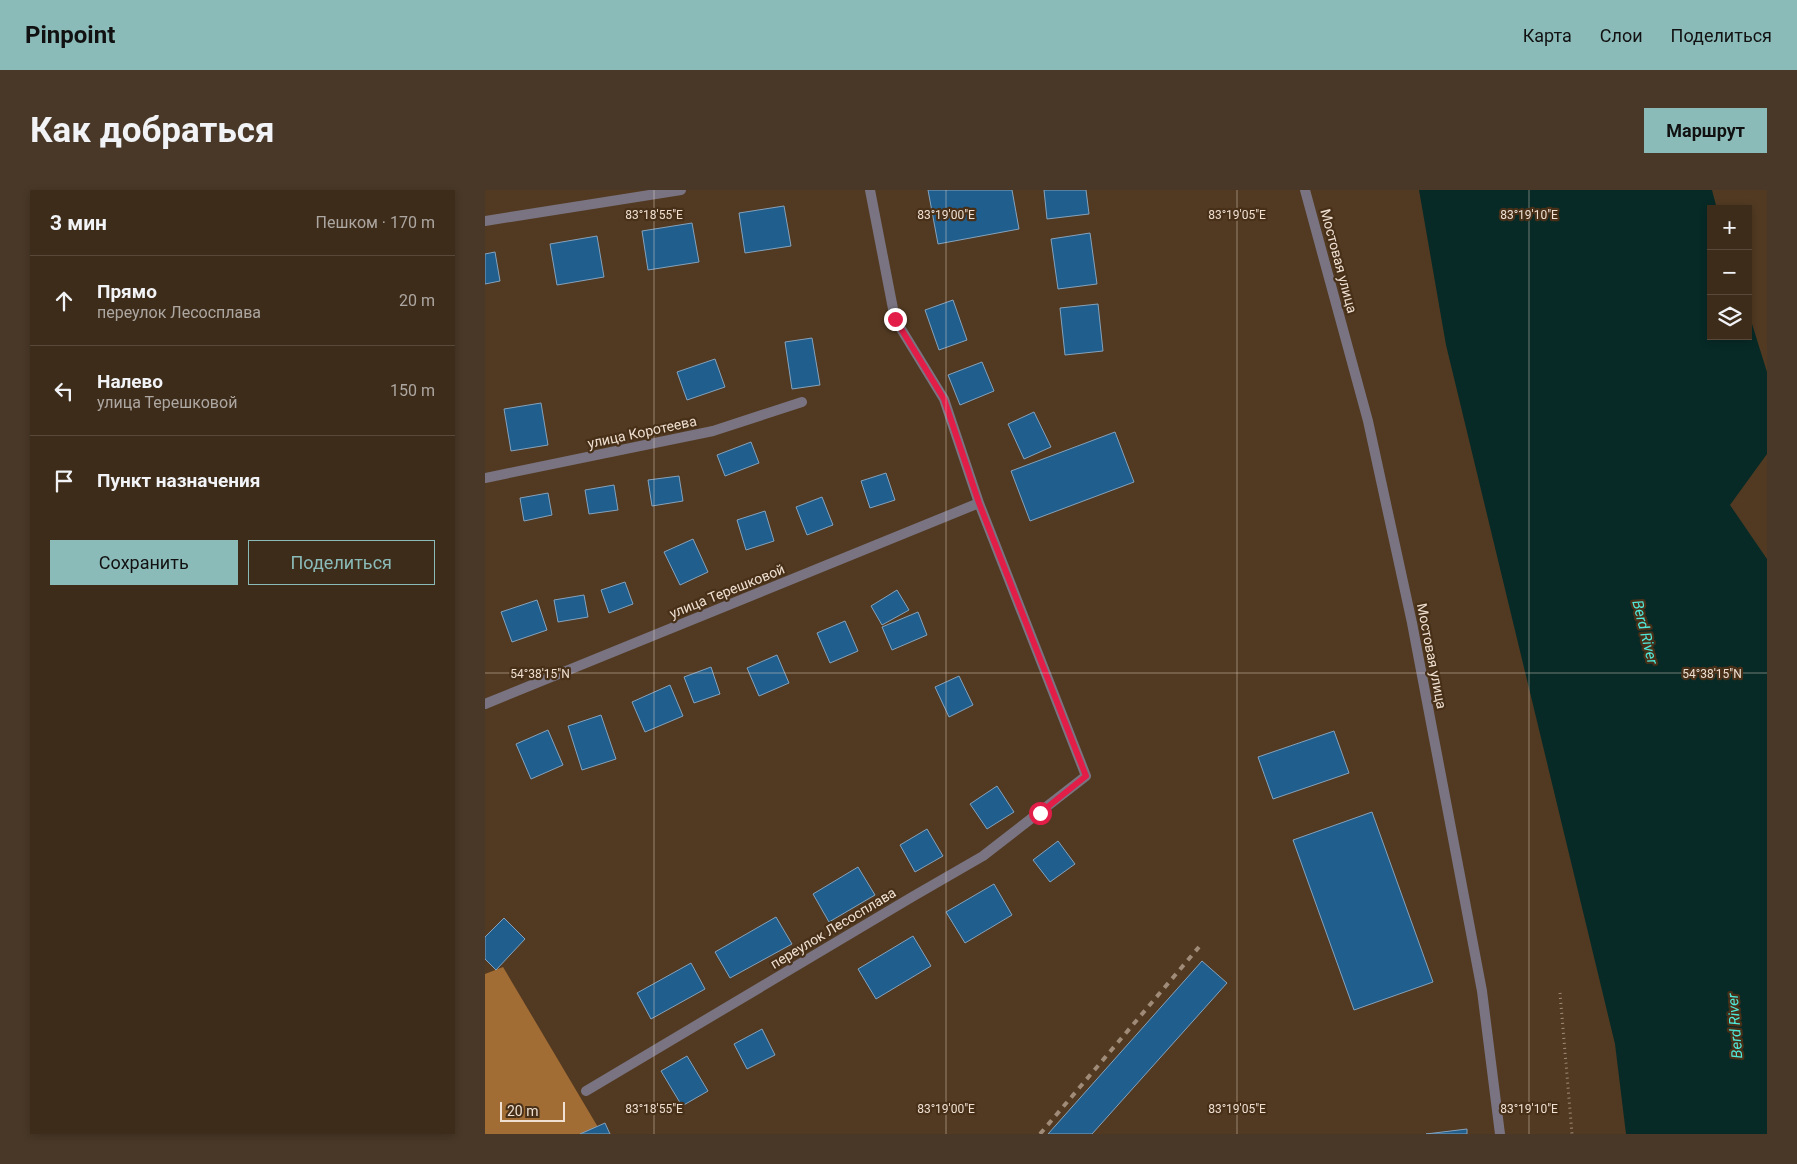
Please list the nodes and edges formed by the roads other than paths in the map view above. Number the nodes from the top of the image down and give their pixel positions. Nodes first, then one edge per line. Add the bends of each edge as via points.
1 (681, 190) edge
2 (870, 190) edge
3 (1305, 190) edge
4 (485, 221) edge
5 (802, 402) dead end
6 (485, 478) edge
7 (979, 503) junction
8 (485, 704) edge
9 (586, 1091) dead end
10 (1501, 1134) edge

1 - 4 street
2 - 7 street via 895,319 944,399
3 - 10 street, Мостовая улица via 1368,421 1413,624 1482,991
5 - 6 street, улица Коротеева via 713,431
7 - 8 street, улица Терешковой
7 - 9 street, переулок Лесосплава via 1086,776 983,856

